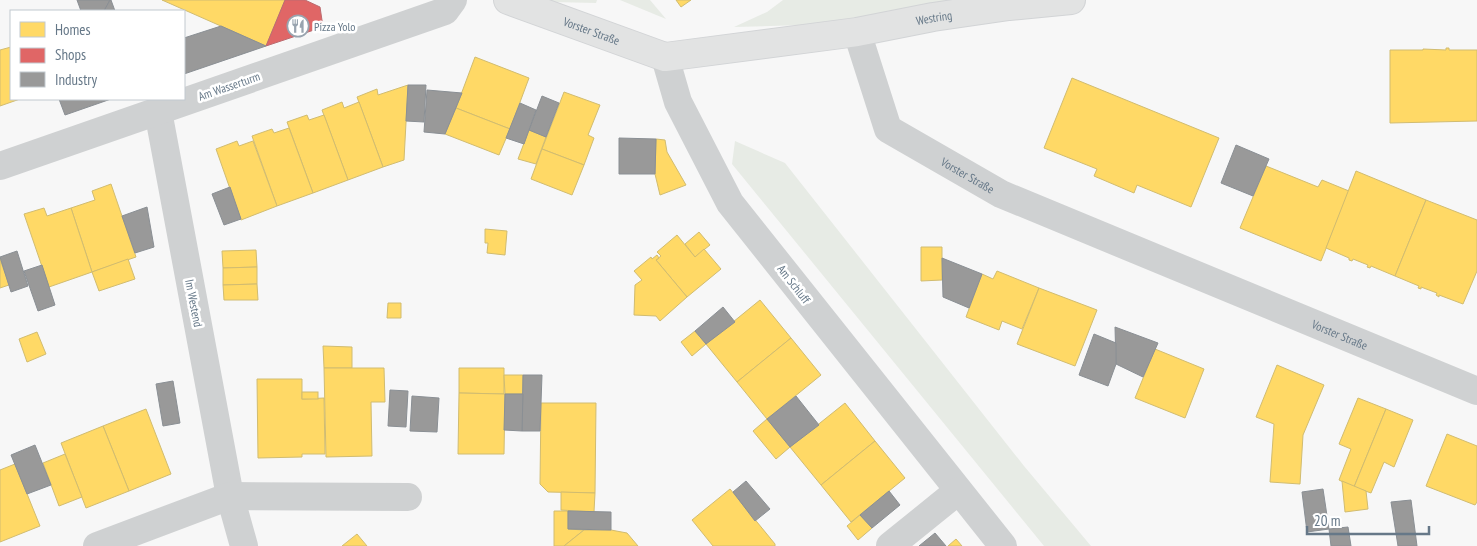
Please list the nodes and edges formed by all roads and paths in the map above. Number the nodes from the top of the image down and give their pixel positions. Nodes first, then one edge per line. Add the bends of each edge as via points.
1 (454, 0) edge
2 (508, 0) edge
3 (1071, 0) edge
4 (857, 32) junction
5 (665, 57) junction
6 (158, 111) junction
7 (0, 166) edge
8 (1477, 391) edge
9 (958, 491) junction
10 (230, 496) junction
11 (408, 497) dead end
12 (98, 546) edge
13 (244, 546) edge
14 (890, 546) edge
15 (1003, 546) edge

1 - 6 street, Am Wasserturm via 445,11
2 - 5 street, Vorster Straße
3 - 4 street, Westring via 933,17
4 - 5 street, Vorster Straße
4 - 8 street, Vorster Straße via 888,129 1001,194
5 - 9 street, Am Schluff via 678,102 730,204
6 - 7 street, Am Wasserturm
6 - 10 street, Im Westend
9 - 14 street
9 - 15 street, Am Schluff
10 - 11 street
10 - 12 street
10 - 13 street, Im Westend

